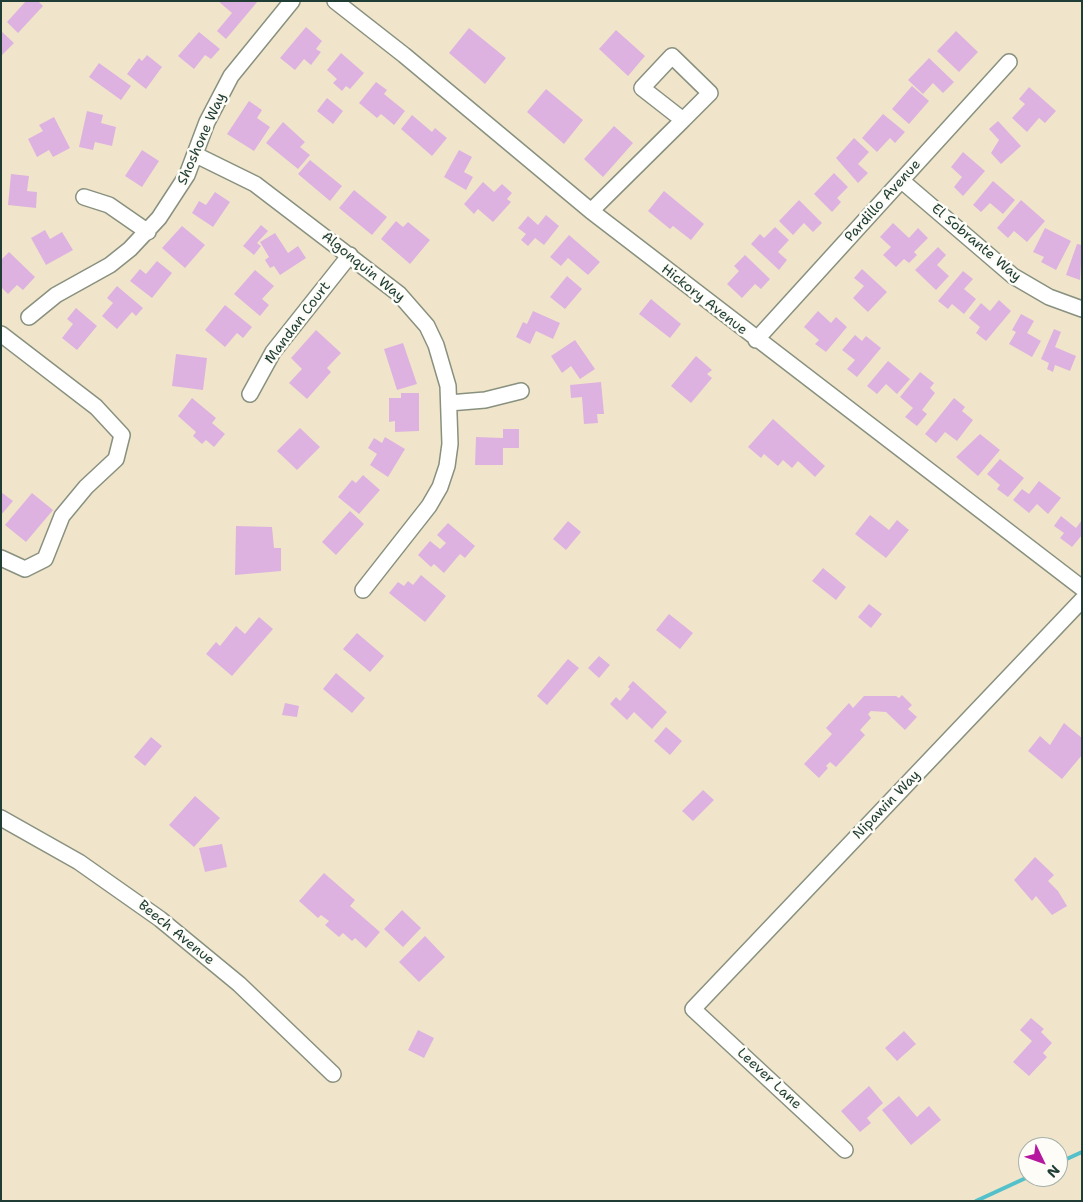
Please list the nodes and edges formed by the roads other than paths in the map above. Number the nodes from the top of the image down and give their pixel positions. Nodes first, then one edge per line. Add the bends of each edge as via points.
1 (292, 1) edge
2 (335, 1) edge
3 (1009, 62) dead end
4 (683, 120) dead end
5 (196, 155) junction
6 (902, 180) junction
7 (84, 196) dead end
8 (591, 211) junction
9 (148, 232) junction
10 (350, 255) junction
11 (1082, 309) edge
12 (29, 317) dead end
13 (1, 334) edge
14 (756, 340) junction
15 (520, 391) dead end
16 (250, 394) dead end
17 (449, 403) junction
18 (1, 558) edge
19 (1082, 588) edge
20 (363, 590) dead end
21 (1082, 600) edge
22 (1, 818) edge
23 (693, 1009) joint
24 (333, 1074) dead end
25 (845, 1150) dead end

1 - 5 street, Shoshone Way via 232,76 207,122
2 - 8 street, Hickory Avenue
3 - 6 street, Pardillo Avenue
4 - 8 street
5 - 9 street, Shoshone Way via 174,197
5 - 10 street, Algonquin Way via 255,184
6 - 11 street, El Sobrante Way via 1013,276 1049,297
6 - 14 street, Pardillo Avenue
7 - 9 street via 109,205
8 - 14 street, Hickory Avenue
9 - 12 street, Shoshone Way via 110,265 56,295
10 - 16 street, Mandan Court via 273,352
10 - 17 street, Algonquin Way via 399,294 427,326 444,365
13 - 18 street via 96,406 122,435 116,459 86,486 62,516 45,559 25,569
14 - 19 street, Hickory Avenue
15 - 17 street via 485,400
17 - 20 street, Algonquin Way via 449,455 440,487 429,506
21 - 23 street, Nipawin Way
22 - 24 street, Beech Avenue via 79,862 160,919 243,987
23 - 25 street, Leever Lane

